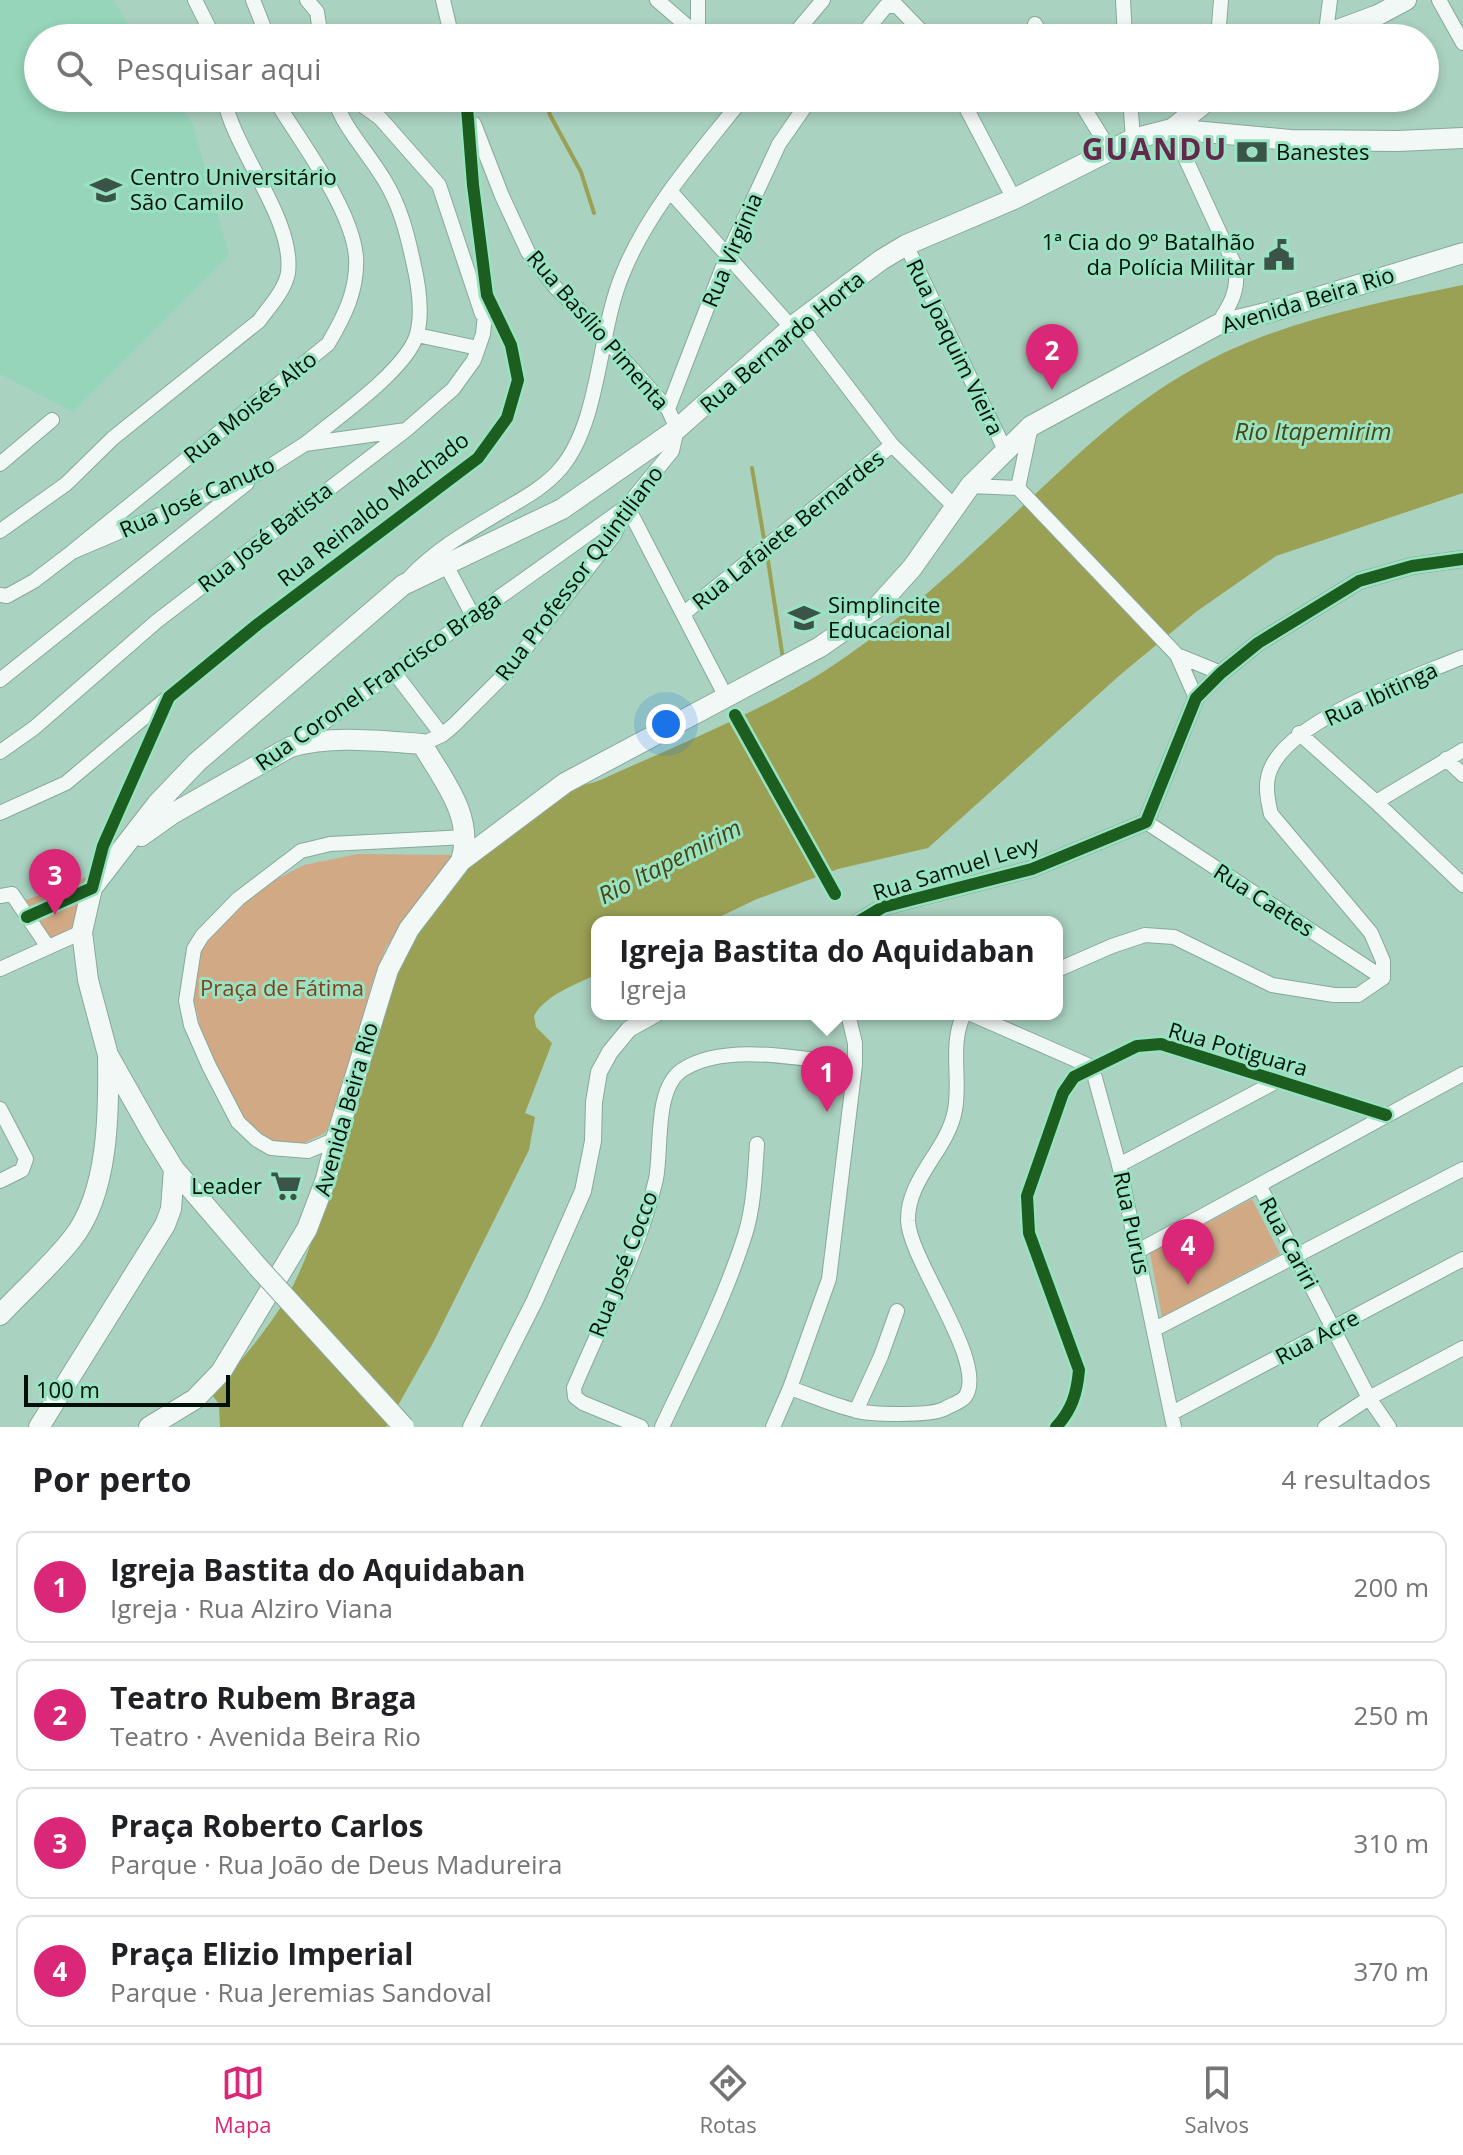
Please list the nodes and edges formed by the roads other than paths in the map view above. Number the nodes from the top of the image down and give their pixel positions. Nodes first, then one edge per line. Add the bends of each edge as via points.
1 (195, 0) edge
2 (253, 0) edge
3 (307, 0) edge
4 (443, 0) edge
5 (657, 0) edge
6 (698, 0) edge
7 (823, 0) edge
8 (1123, 0) edge
9 (1221, 0) edge
10 (1330, 0) edge
11 (1406, 0) edge
12 (1439, 0) edge
13 (814, 6) edge
14 (207, 24) edge
15 (262, 24) edge
16 (319, 24) edge
17 (449, 24) edge
18 (686, 24) edge
19 (699, 24) edge
20 (801, 24) edge
21 (871, 24) edge
22 (914, 24) edge
23 (1124, 24) edge
24 (1219, 24) edge
25 (1324, 24) edge
26 (1352, 24) edge
27 (1463, 43) edge
28 (228, 112) edge
29 (283, 112) edge
30 (338, 112) edge
31 (372, 112) edge
32 (467, 112) edge
33 (470, 112) edge
34 (732, 112) edge
35 (801, 112) edge
36 (968, 112) edge
37 (1087, 112) edge
38 (1131, 112) edge
39 (1193, 112) edge
40 (1172, 129) junction
41 (1463, 138) edge
42 (1133, 139) junction
43 (1109, 149) junction
44 (670, 191) junction
45 (1014, 199) junction
46 (906, 245) junction
47 (1463, 253) edge
48 (727, 256) junction
49 (487, 295) junction
50 (484, 321) junction
51 (795, 325) junction
52 (1217, 325) junction
53 (417, 335) junction
54 (603, 336) junction
55 (478, 348) junction
56 (668, 409) junction
57 (52, 420) dead end
58 (1031, 426) junction
59 (677, 429) junction
60 (406, 430) junction
61 (305, 444) junction
62 (892, 445) junction
63 (1005, 450) junction
64 (0, 464) edge
65 (261, 472) junction
66 (970, 486) junction
67 (1020, 490) junction
68 (627, 506) junction
69 (954, 506) junction
70 (0, 531) edge
71 (72, 552) junction
72 (1463, 559) edge
73 (446, 565) junction
74 (403, 585) junction
75 (0, 595) edge
76 (683, 614) junction
77 (473, 616) junction
78 (1175, 653) junction
79 (1463, 657) edge
80 (394, 672) junction
81 (1221, 673) junction
82 (0, 680) edge
83 (169, 697) junction
84 (726, 697) junction
85 (1196, 698) junction
86 (1299, 733) junction
87 (442, 735) junction
88 (422, 744) junction
89 (290, 747) junction
90 (1463, 750) edge
91 (0, 752) edge
92 (1446, 759) junction
93 (1463, 775) edge
94 (1376, 802) junction
95 (0, 813) edge
96 (1146, 822) junction
97 (466, 837) junction
98 (124, 847) junction
99 (461, 861) junction
100 (1463, 885) edge
101 (92, 888) junction
102 (0, 896) edge
103 (868, 916) edge
104 (27, 917) junction
105 (82, 932) junction
106 (48, 947) junction
107 (1063, 967) edge
108 (0, 969) edge
109 (1383, 978) junction
110 (645, 1020) edge
111 (849, 1020) edge
112 (961, 1020) edge
113 (985, 1020) edge
114 (108, 1055) junction
115 (855, 1065) junction
116 (1092, 1067) junction
117 (1463, 1074) edge
118 (1279, 1080) junction
119 (0, 1109) edge
120 (1386, 1115) junction
121 (336, 1139) junction
122 (757, 1144) dead end
123 (1119, 1165) junction
124 (174, 1169) junction
125 (1463, 1169) edge
126 (0, 1181) edge
127 (1259, 1185) junction
128 (1138, 1251) junction
129 (1296, 1255) junction
130 (1463, 1259) edge
131 (897, 1311) dead end
132 (0, 1315) edge
133 (1334, 1328) junction
134 (1155, 1329) junction
135 (1463, 1348) edge
136 (790, 1388) junction
137 (1369, 1398) junction
138 (856, 1411) junction
139 (1173, 1420) edge
140 (39, 1427) edge
141 (149, 1427) edge
142 (404, 1427) edge
143 (471, 1427) edge
144 (641, 1427) edge
145 (662, 1427) edge
146 (773, 1427) edge
147 (1056, 1427) edge
148 (1325, 1427) edge
149 (1389, 1427) edge

1 - 14 street
2 - 15 street
3 - 16 street
4 - 17 street
5 - 18 street
6 - 19 street
7 - 13 street
8 - 23 street
9 - 24 street
10 - 25 street
11 - 26 main road
12 - 27 street
13 - 20 street
21 - 22 street via 886,6 897,6
28 - 70 street via 286,247 288,274 275,300 259,321 113,438 66,484
29 - 71 street, Rua Moisés Alto via 320,170 349,230 356,257 345,316 328,344
30 - 53 street via 385,182 405,224 416,277
31 - 50 street via 439,185
32 - 49 street, Rua Reinaldo Machado
33 - 54 street, Rua Basílio Pimenta via 528,252
34 - 44 street
35 - 48 street, Rua Virginia via 779,144
36 - 45 street
37 - 43 street
38 - 42 street
39 - 40 main road
40 - 41 main road, Rua Bernardo Horta via 1290,140
40 - 42 main road, Rua Bernardo Horta
40 - 52 street via 1238,278
42 - 43 main road, Rua Bernardo Horta
43 - 45 main road, Rua Bernardo Horta
44 - 48 street
44 - 54 street via 622,274
45 - 46 main road, Rua Bernardo Horta
46 - 51 main road, Rua Bernardo Horta
46 - 63 street, Rua Joaquim Vieira
47 - 52 main road, Avenida Beira Rio
48 - 51 street
48 - 56 street, Rua Virginia
49 - 50 street, Rua José Batista
49 - 83 street, Rua Reinaldo Machado via 511,345 518,380 507,418 478,458
50 - 55 street, Rua José Batista
51 - 59 main road, Rua Bernardo Horta
51 - 62 street
52 - 58 main road, Avenida Beira Rio
53 - 55 street
53 - 61 street via 387,376
54 - 56 street, Rua Basílio Pimenta
54 - 74 street via 587,412 560,469 534,492 445,545
55 - 60 street, Rua José Batista via 453,389
56 - 59 street, Rua Basílio Pimenta
57 - 64 street
58 - 63 main road, Avenida Beira Rio
58 - 67 street
59 - 68 street, Rua Professor Quintiliano via 672,451
59 - 73 main road, Rua Bernardo Horta via 562,509
60 - 61 street, Rua José Canuto
60 - 91 street, Rua José Batista via 157,621
61 - 65 street, Rua José Canuto
62 - 69 street
62 - 76 street, Rua Lafaiete Bernardes
63 - 66 main road, Avenida Beira Rio
65 - 71 street, Rua José Canuto
65 - 82 street
66 - 67 street
66 - 69 main road, Avenida Beira Rio
67 - 78 street
68 - 76 street
68 - 77 street, Rua Coronel Francisco Braga
68 - 87 street, Rua Professor Quintiliano via 614,535 507,672
69 - 84 main road, Avenida Beira Rio via 912,568 876,608 820,647
71 - 75 street, Rua José Canuto via 34,581
72 - 81 street via 1359,581 1258,643
73 - 74 main road, Rua Bernardo Horta
73 - 77 street
74 - 98 main road, Rua Bernardo Horta via 197,762
76 - 84 street
77 - 80 street, Rua Coronel Francisco Braga
78 - 81 street
78 - 85 street
79 - 86 street, Rua Ibitinga
80 - 87 street
80 - 89 street, Rua Coronel Francisco Braga
81 - 85 street
83 - 95 street via 66,783
83 - 101 street, Rua Reinaldo Machado via 103,846
84 - 99 main road, Avenida Beira Rio via 565,783
85 - 96 street
86 - 94 street
86 - 109 street via 1272,765 1265,792 1271,814 1371,933 1383,961
87 - 88 street, Rua Professor Quintiliano
88 - 89 main road, Rua Professor Quintiliano via 354,739
88 - 97 main road via 460,808
89 - 98 main road, Rua Coronel Francisco Braga
90 - 92 street
92 - 93 street
92 - 94 street
94 - 100 street
96 - 103 street, Rua Samuel Levy via 1032,869 883,907
96 - 109 street, Rua Caetes
97 - 99 main road
97 - 121 street via 341,843 301,851 238,899 194,949 188,1013 238,1122 271,1148 308,1151
98 - 101 main road, Rua Bernardo Horta
99 - 121 main road, Avenida Beira Rio via 409,929 388,970
101 - 104 street
101 - 105 main road
102 - 104 street via 12,894
104 - 106 street
105 - 106 street
105 - 114 main road via 88,980
106 - 108 street
107 - 109 street via 1145,935 1174,937 1272,985 1358,995
110 - 143 street via 629,1029 599,1072 583,1191
111 - 115 street
112 - 138 street via 955,1110 916,1189 908,1221 919,1258 958,1337 969,1389 964,1399 938,1412
113 - 116 street
114 - 124 main road
114 - 132 main road via 105,1150 94,1196 74,1238
115 - 136 street via 829,1279
115 - 144 street, Rua José Cocco via 738,1054 705,1059 672,1078 665,1093 656,1178 640,1231 574,1388 583,1403
116 - 118 street, Rua Potiguara via 1137,1046 1161,1044
116 - 123 street, Rua Purus
116 - 147 street, Rua Potiguara via 1074,1077 1063,1093 1027,1196 1029,1233 1079,1370 1077,1393
117 - 120 street
118 - 120 street, Rua Potiguara
118 - 123 street
119 - 126 street via 26,1159 22,1170
120 - 127 street
121 - 141 main road, Avenida Beira Rio via 307,1229 221,1372 195,1399
122 - 145 street via 746,1233
123 - 128 street, Rua Purus
124 - 140 main road via 165,1225
124 - 142 main road, bridge
125 - 129 street
127 - 128 street
127 - 129 street, Rua Cariri
128 - 134 street, Rua Purus
129 - 133 street, Rua Cariri
129 - 134 street
130 - 133 street, Rua Acre
131 - 138 street
133 - 137 street, Rua Cariri
133 - 139 street, Rua Acre
134 - 139 street, Rua Purus
135 - 137 street
136 - 138 street
136 - 146 street
137 - 148 street
137 - 149 street, Rua Cariri

